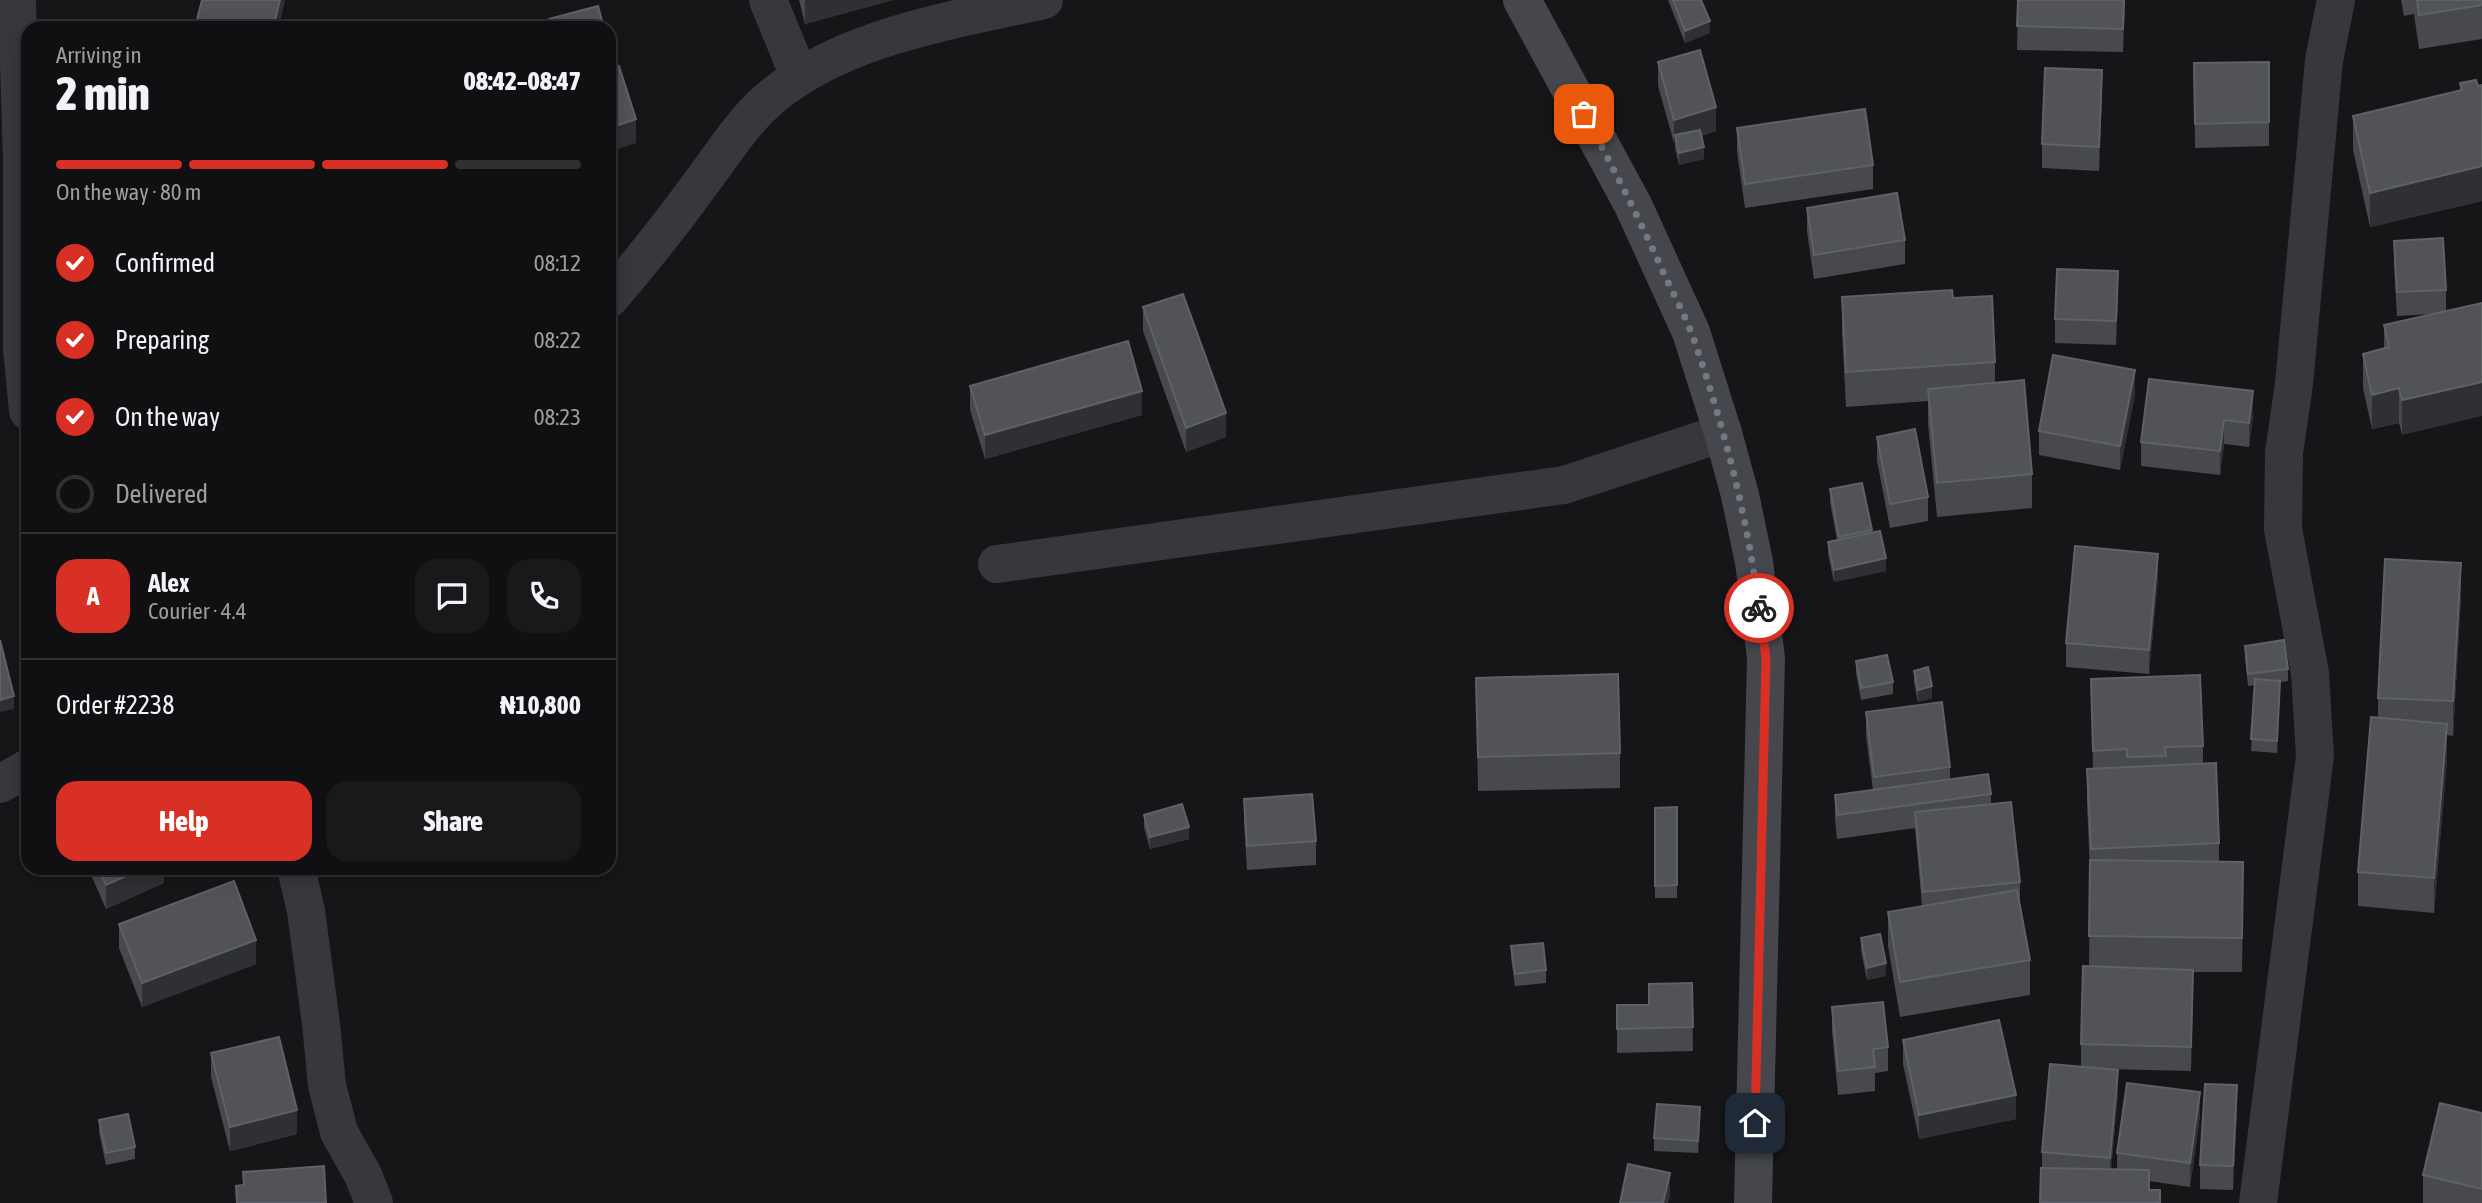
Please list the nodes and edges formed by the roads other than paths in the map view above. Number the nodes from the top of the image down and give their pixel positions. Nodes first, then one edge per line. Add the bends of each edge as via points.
1 (17, 0) edge
2 (768, 0) edge
3 (1044, 0) edge
4 (1522, 0) edge
5 (2336, 0) edge
6 (799, 76) junction
7 (21, 128) edge
8 (616, 291) edge
9 (1724, 433) junction
10 (997, 564) dead end
11 (21, 772) edge
12 (0, 784) edge
13 (298, 875) edge
14 (374, 1203) edge
15 (1753, 1203) edge
16 (2258, 1203) edge

1 - 7 street
2 - 6 street
3 - 6 street via 842,53
4 - 9 main road via 1633,205 1691,332
5 - 16 street via 2324,60 2284,453 2283,529 2310,673 2315,757
6 - 8 street via 766,102 737,134
9 - 10 street via 1564,485
9 - 15 main road via 1754,562 1766,658
11 - 12 street
13 - 14 street via 338,1132

